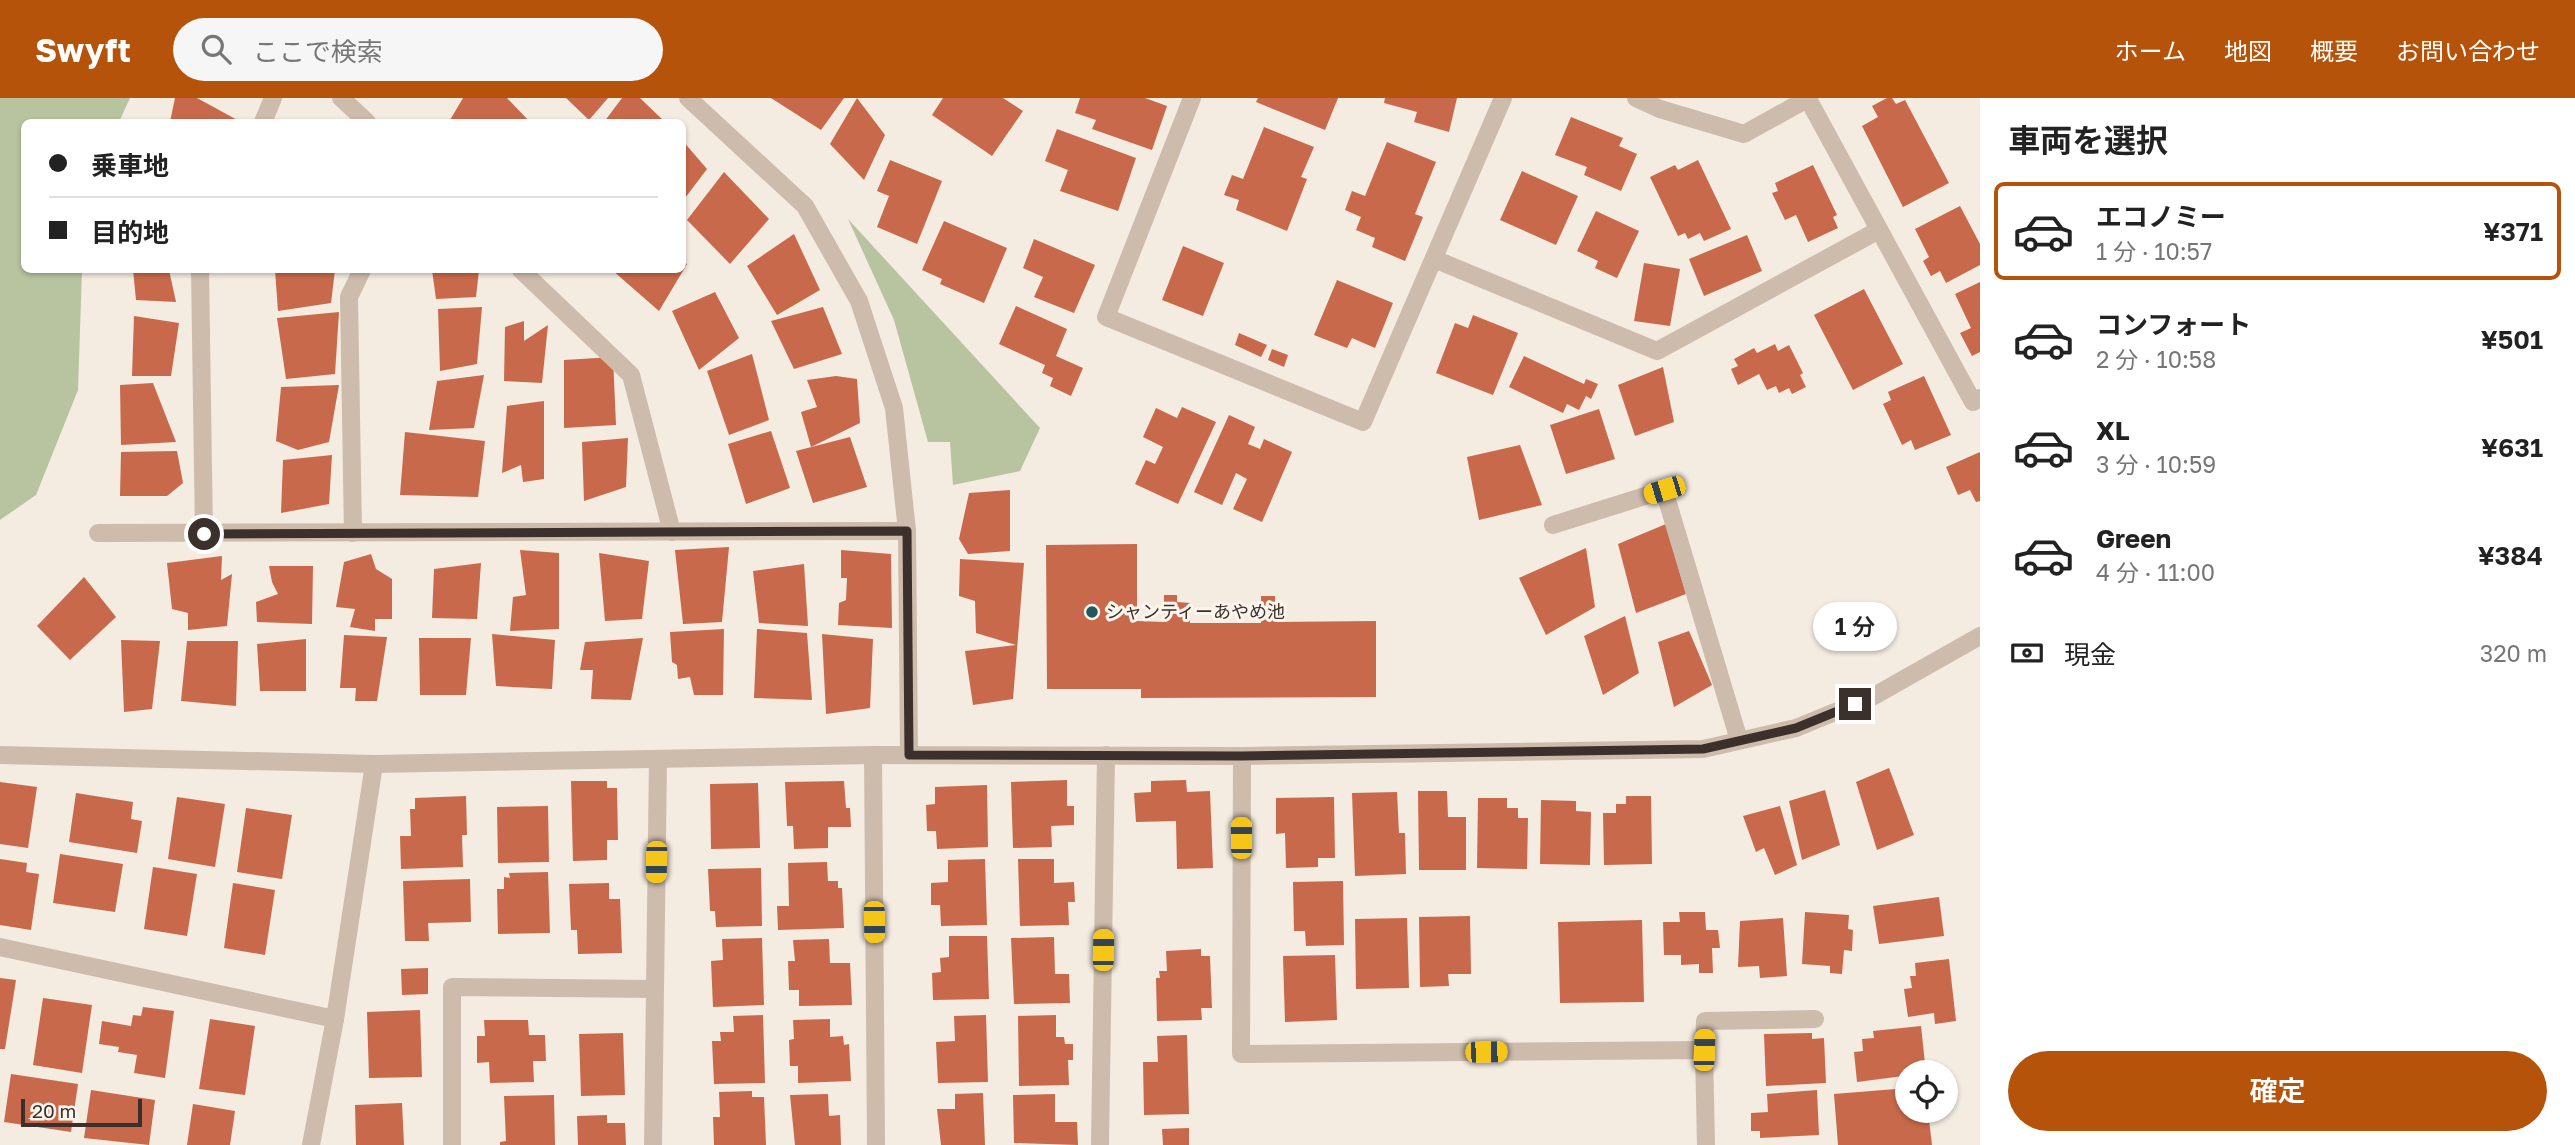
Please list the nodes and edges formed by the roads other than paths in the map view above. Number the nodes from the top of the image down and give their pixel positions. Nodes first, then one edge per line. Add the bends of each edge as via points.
1 (273, 98) edge
2 (341, 98) edge
3 (688, 98) edge
4 (1192, 98) edge
5 (1503, 98) edge
6 (1636, 98) edge
7 (1809, 98) edge
8 (264, 119) edge
9 (364, 119) edge
10 (1879, 230) junction
11 (1434, 259) junction
12 (201, 273) edge
13 (361, 273) edge
14 (524, 273) edge
15 (1980, 398) edge
16 (1553, 525) dead end
17 (672, 531) junction
18 (907, 531) junction
19 (98, 533) dead end
20 (353, 533) junction
21 (204, 534) junction
22 (1980, 636) edge
23 (1740, 740) junction
24 (0, 755) edge
25 (873, 755) junction
26 (909, 755) junction
27 (1106, 755) junction
28 (1241, 756) junction
29 (658, 759) junction
30 (374, 764) junction
31 (0, 947) edge
32 (653, 989) junction
33 (335, 1019) junction
34 (1815, 1019) dead end
35 (1704, 1050) junction
36 (311, 1145) edge
37 (452, 1145) edge
38 (653, 1145) edge
39 (876, 1145) edge
40 (1100, 1145) edge
41 (1706, 1145) edge

1 - 8 street
2 - 9 street
3 - 18 street via 805,206 859,301 894,408
4 - 11 street via 1106,317 1363,422
5 - 11 street
6 - 7 street via 1744,134
7 - 10 street
10 - 11 street via 1657,351
10 - 15 street via 1973,402
12 - 21 street
13 - 20 street via 349,297
14 - 17 street via 631,374
16 - 23 street via 1664,490
17 - 18 street
17 - 20 street
18 - 26 street
19 - 21 street
20 - 21 street
22 - 23 street via 1874,696 1796,728
23 - 28 street via 1703,749
24 - 30 street
25 - 26 street
25 - 29 street
25 - 39 street
26 - 27 street
27 - 28 street
27 - 40 street
28 - 35 street via 1241,1054
29 - 30 street
29 - 32 street
30 - 33 street
31 - 33 street
32 - 37 street via 452,988
32 - 38 street
33 - 36 street
34 - 35 street via 1705,1021
35 - 41 street

